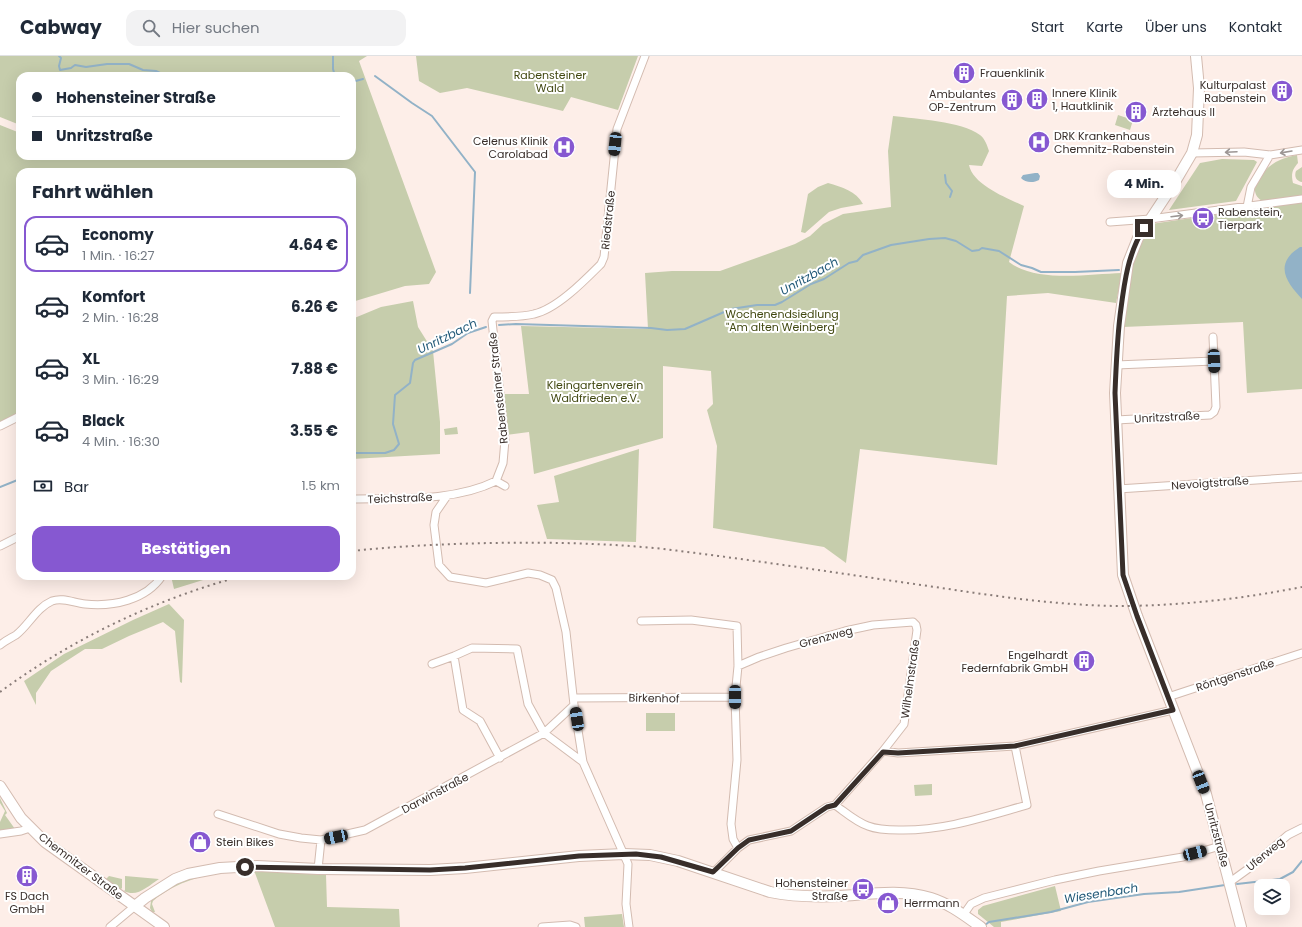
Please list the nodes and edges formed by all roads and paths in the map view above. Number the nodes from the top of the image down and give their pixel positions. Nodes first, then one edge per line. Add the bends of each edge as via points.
1 (645, 56) edge
2 (1196, 56) edge
3 (1302, 150) edge
4 (1192, 153) junction
5 (1270, 155) junction
6 (1302, 199) edge
7 (1247, 207) junction
8 (1150, 219) junction
9 (1110, 222) dead end
10 (494, 317) joint
11 (1214, 337) dead end
12 (1214, 361) junction
13 (1116, 365) junction
14 (16, 418) edge
15 (1116, 420) junction
16 (0, 426) edge
17 (1302, 477) edge
18 (496, 481) junction
19 (505, 486) dead end
20 (1118, 489) junction
21 (447, 496) junction
22 (356, 499) edge
23 (16, 538) edge
24 (0, 546) edge
25 (159, 580) edge
26 (641, 621) dead end
27 (916, 625) joint
28 (0, 644) edge
29 (1302, 653) edge
30 (454, 656) junction
31 (432, 664) dead end
32 (738, 666) junction
33 (735, 697) junction
34 (1168, 697) junction
35 (574, 702) junction
36 (1173, 710) junction
37 (544, 733) junction
38 (1015, 746) junction
39 (883, 752) junction
40 (500, 758) junction
41 (583, 762) junction
42 (0, 786) edge
43 (835, 805) junction
44 (218, 814) dead end
45 (30, 828) junction
46 (1302, 828) edge
47 (0, 834) edge
48 (321, 840) junction
49 (1220, 846) junction
50 (738, 848) junction
51 (624, 854) junction
52 (318, 869) junction
53 (713, 872) junction
54 (1230, 882) junction
55 (135, 906) junction
56 (964, 914) junction
57 (978, 925) edge
58 (110, 927) edge
59 (164, 927) edge
60 (542, 927) edge
61 (576, 927) edge
62 (629, 927) edge
63 (1242, 927) edge

1 - 10 street, Riedstraße via 617,129 604,257 601,264 556,304 541,312 525,316
2 - 4 main road, Unritzstraße via 1199,88 1197,135
3 -> 5 street
5 -> 4 street via 1244,152
4 - 8 main road, Unritzstraße
5 - 7 street via 1251,187
6 - 7 street
8 -> 7 street
8 - 9 street
8 - 13 main road, Unritzstraße via 1138,238 1128,263
10 - 18 street, Rabensteiner Straße via 492,330 505,440 503,462
11 - 12 street, Unritzstraße
12 - 13 street
12 - 15 street, Unritzstraße via 1216,407 1210,415
13 - 15 main road, Unritzstraße
14 - 16 street
15 - 20 main road, Unritzstraße
17 - 20 street, Nevoigtstraße
18 - 19 street
18 - 21 street via 482,488
20 - 34 main road, Unritzstraße via 1123,575
21 - 22 street, Teichstraße
21 - 35 street via 436,512 434,525 439,565 450,577 486,583 528,573 552,580 566,632
23 - 24 street
25 - 28 street via 133,600 93,605 63,600 52,601 42,607 16,634
26 - 32 street via 691,620 737,626
27 - 32 street, Grenzweg via 913,622 873,625 845,631 779,650
27 - 39 street, Wilhelmstraße via 904,724
29 - 34 street, Röntgenstraße
30 - 31 street
30 - 37 street via 472,648 517,649 528,704
30 - 40 street via 463,710 480,721
32 - 33 street
33 - 35 street, Birkenhof
33 - 50 street via 737,760 731,824 733,839
34 - 36 main road, Unritzstraße
35 - 37 street, Darwinstraße
35 - 41 street
36 - 38 street
36 - 49 main road, Unritzstraße via 1206,794
37 - 40 street, Darwinstraße
37 - 41 street
38 - 39 street
38 - 43 street via 1027,805 968,822 933,829 906,830 868,826
39 - 43 street, Wilhelmstraße
40 - 48 street, Darwinstraße via 365,830
41 - 51 street
42 - 45 main road, Chemnitzer Straße
43 - 50 street, Wilhelmstraße via 827,807 791,831 749,840
44 - 48 street, Darwinstraße via 279,834
45 - 47 street
45 - 55 main road, Chemnitzer Straße via 58,852
46 - 54 street, Uferweg via 1288,835
48 - 52 street
49 - 54 main road, Unritzstraße
49 - 56 street via 1183,857 1055,880 984,898 971,904
50 - 53 street, Wilhelmstraße
51 - 52 main road via 430,870
51 - 53 main road via 661,857
51 - 62 street via 628,864 626,904
52 - 55 main road via 257,866 204,871 175,879
53 - 56 main road via 770,892 796,896 905,893 931,898
54 - 63 main road, Unritzstraße
55 - 58 street
55 - 59 main road, Chemnitzer Straße
56 - 57 main road
60 - 61 street

